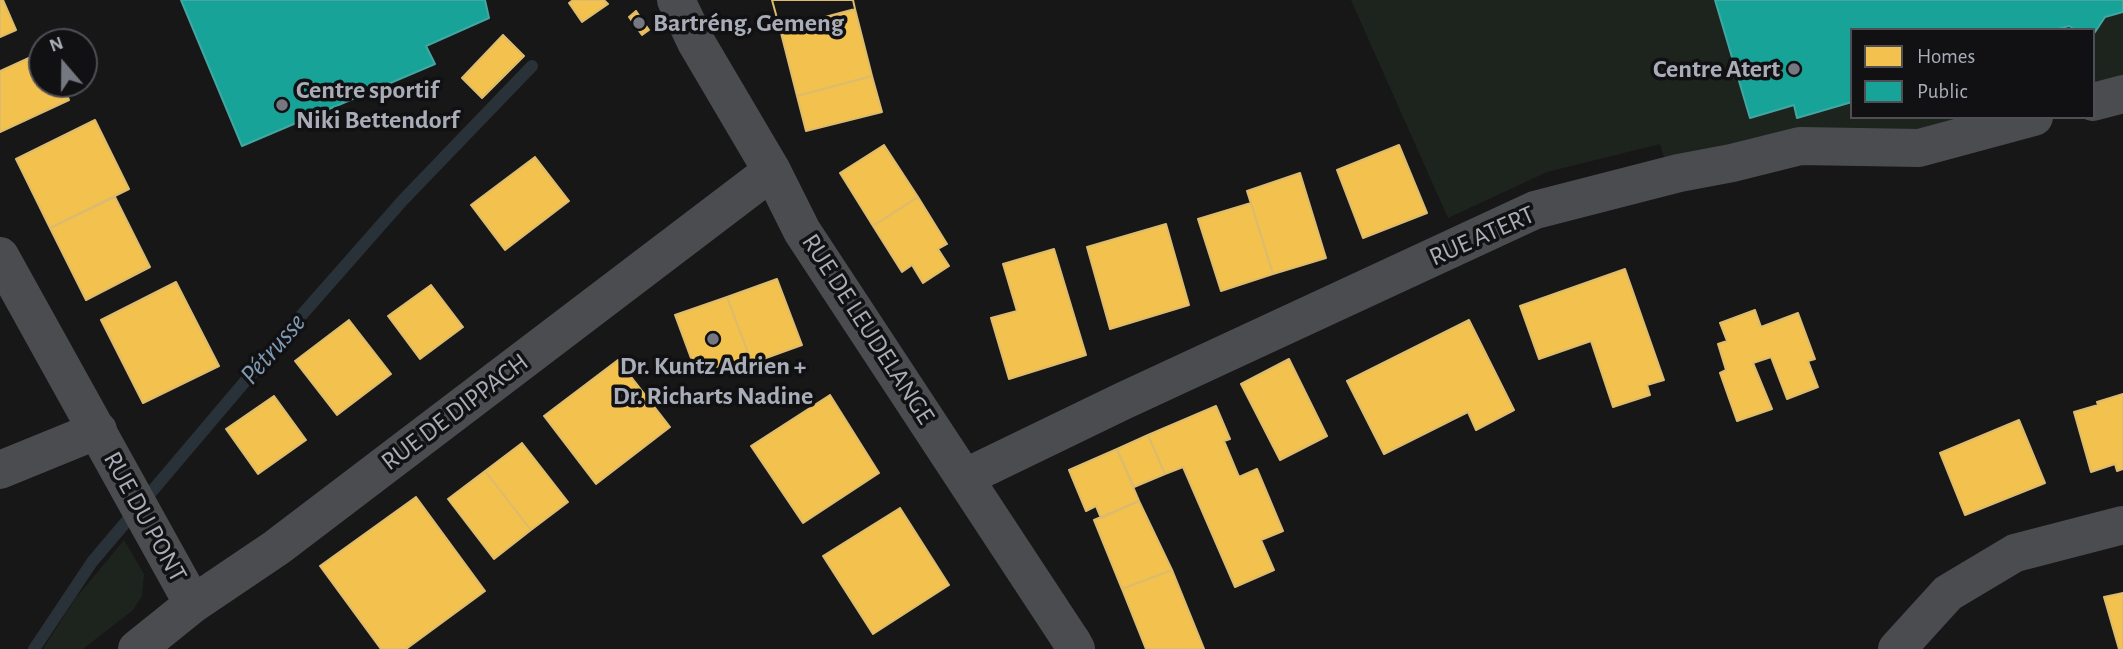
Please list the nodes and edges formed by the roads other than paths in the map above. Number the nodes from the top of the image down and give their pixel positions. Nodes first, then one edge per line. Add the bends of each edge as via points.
1 (676, 0) edge
2 (2123, 94) edge
3 (2095, 101) edge
4 (2027, 119) edge
5 (772, 171) junction
6 (0, 256) edge
7 (98, 430) junction
8 (0, 470) edge
9 (966, 477) junction
10 (2123, 525) edge
11 (193, 604) junction
12 (1074, 646) edge
13 (137, 649) edge
14 (1897, 649) edge

1 - 5 street, RUE DE LEUDELANGE
2 - 3 street
4 - 9 street, RUE ATERT via 1919,148 1800,146 1535,210
5 - 9 street, RUE DE LEUDELANGE via 803,230
5 - 11 street, RUE DE DIPPACH via 276,548
6 - 7 street, RUE DU PONT
7 - 8 street, RUE DU PONT
7 - 11 street, RUE DU PONT
9 - 12 street, RUE DE LEUDELANGE
10 - 14 street via 2015,553 1948,593
11 - 13 street, RUE DE DIPPACH

